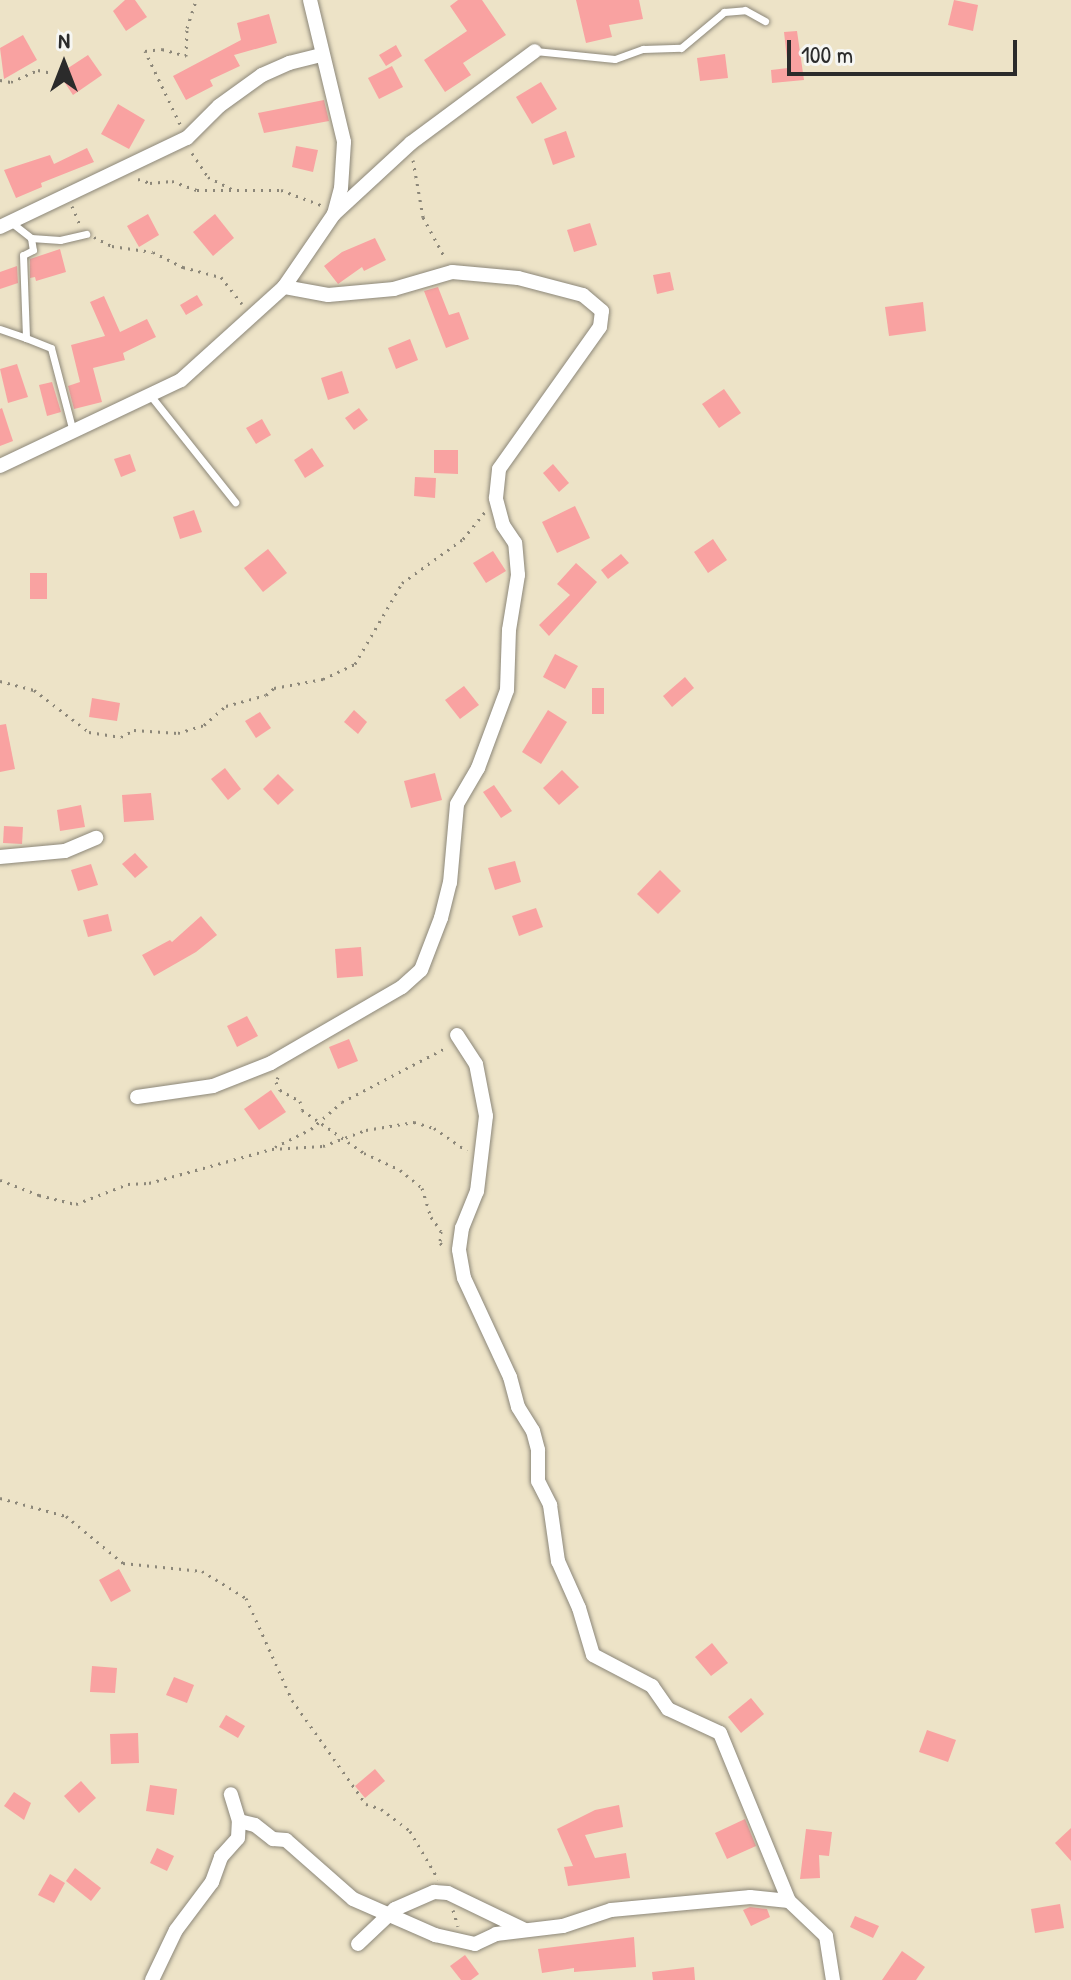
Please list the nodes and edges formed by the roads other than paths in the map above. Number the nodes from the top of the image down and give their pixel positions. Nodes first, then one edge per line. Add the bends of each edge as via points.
1 (310, 0) edge
2 (765, 21) dead end
3 (535, 51) joint
4 (321, 55) junction
5 (334, 214) junction
6 (5, 224) edge
7 (86, 234) road end
8 (31, 238) junction
9 (284, 287) junction
10 (0, 329) edge
11 (26, 338) junction
12 (150, 395) junction
13 (73, 432) junction
14 (0, 466) edge
15 (235, 502) dead end
16 (96, 838) dead end
17 (0, 857) edge
18 (459, 1037) road end
19 (137, 1097) dead end
20 (231, 1794) dead end
21 (239, 1821) junction
22 (789, 1901) junction
23 (388, 1916) junction
24 (525, 1930) junction
25 (358, 1944) dead end
26 (152, 1980) edge
27 (833, 1980) edge

1 - 4 street
2 - 3 lane via 745,10 724,12 681,48 643,49 615,59
3 - 5 street via 411,143
4 - 5 street via 344,142
4 - 6 street via 262,75 187,138
5 - 9 street
6 - 8 lane
7 - 8 lane via 60,240
8 - 11 lane via 33,250 23,255
9 - 12 street via 181,380
9 - 19 street via 328,295 355,293 394,289 452,272 518,278 583,295 602,311 600,327 499,469 496,498 503,525 515,543 518,575 507,690 478,768 457,804 450,883 421,970 292,1051 213,1086
10 - 11 lane
11 - 13 lane via 51,348
12 - 13 street
12 - 15 lane
13 - 14 street
16 - 17 street via 65,851
18 - 22 street via 476,1064 485,1100 477,1191 459,1250 464,1278 533,1431 538,1481 550,1505 558,1561 593,1655 652,1686 668,1709 720,1733
20 - 21 street
21 - 23 street via 286,1840 353,1899
21 - 26 street via 238,1838 176,1930
22 - 24 street via 750,1897 651,1905
22 - 27 street via 826,1936
23 - 24 street via 475,1944
23 - 24 street via 434,1892 448,1893
23 - 25 street

